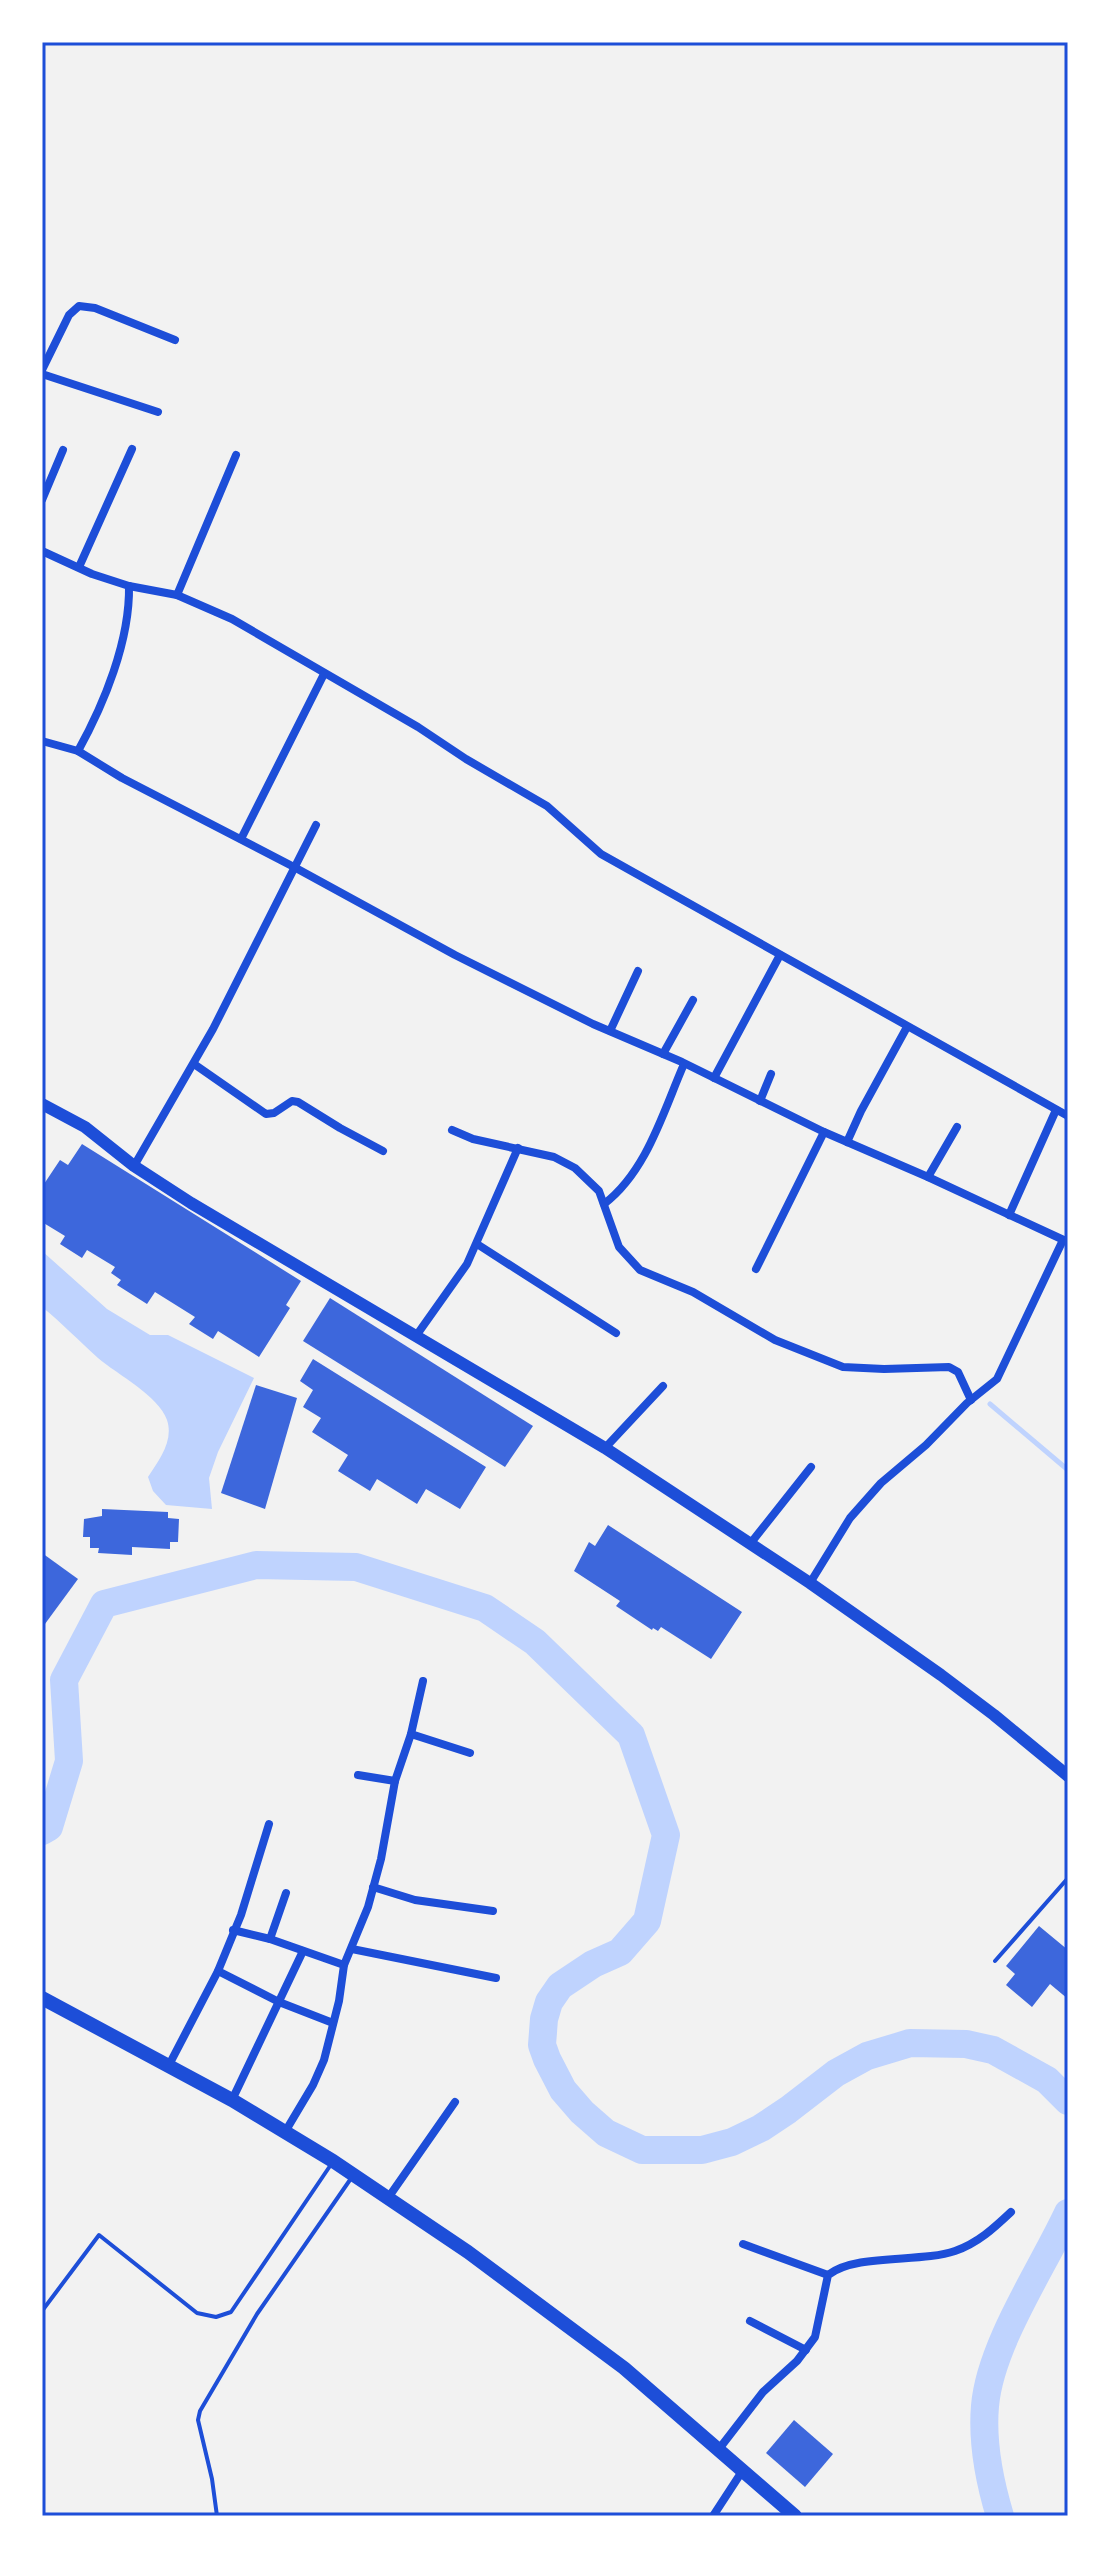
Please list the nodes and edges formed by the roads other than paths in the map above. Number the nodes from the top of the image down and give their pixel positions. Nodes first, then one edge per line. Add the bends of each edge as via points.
1 (175, 340) dead end
2 (42, 372) edge
3 (158, 412) dead end
4 (132, 449) dead end
5 (63, 450) dead end
6 (236, 455) dead end
7 (42, 500) edge
8 (42, 551) edge
9 (79, 567) junction
10 (129, 586) junction
11 (177, 595) junction
12 (324, 674) junction
13 (42, 741) edge
14 (78, 751) junction
15 (316, 825) dead end
16 (241, 839) junction
17 (294, 867) junction
18 (780, 955) junction
19 (638, 971) dead end
20 (693, 1000) dead end
21 (907, 1027) junction
22 (610, 1031) junction
23 (663, 1054) junction
24 (194, 1064) junction
25 (684, 1064) junction
26 (771, 1074) dead end
27 (714, 1078) junction
28 (760, 1101) junction
29 (42, 1104) edge
30 (1056, 1110) junction
31 (1068, 1116) edge
32 (957, 1127) dead end
33 (452, 1130) dead end
34 (824, 1132) junction
35 (847, 1142) junction
36 (518, 1148) junction
37 (383, 1151) dead end
38 (134, 1166) junction
39 (928, 1177) junction
40 (604, 1204) junction
41 (1009, 1215) junction
42 (1065, 1241) edge
43 (477, 1244) junction
44 (756, 1269) dead end
45 (616, 1333) dead end
46 (416, 1336) junction
47 (663, 1386) dead end
48 (973, 1399) junction
49 (605, 1448) junction
50 (811, 1467) dead end
51 (750, 1544) junction
52 (810, 1583) junction
53 (423, 1681) dead end
54 (411, 1734) junction
55 (470, 1753) dead end
56 (358, 1775) dead end
57 (1068, 1776) edge
58 (395, 1781) junction
59 (269, 1824) dead end
60 (1068, 1878) edge
61 (373, 1887) junction
62 (286, 1893) dead end
63 (493, 1911) dead end
64 (233, 1930) junction
65 (270, 1939) junction
66 (352, 1949) junction
67 (303, 1951) junction
68 (995, 1961) dead end
69 (344, 1965) junction
70 (218, 1971) junction
71 (496, 1978) dead end
72 (42, 1998) edge
73 (279, 2002) junction
74 (333, 2023) junction
75 (169, 2065) junction
76 (232, 2100) junction
77 (455, 2102) dead end
78 (285, 2132) junction
79 (333, 2161) junction
80 (353, 2175) junction
81 (388, 2198) junction
82 (1011, 2212) dead end
83 (743, 2244) dead end
84 (828, 2275) junction
85 (44, 2309) edge
86 (750, 2321) dead end
87 (806, 2350) junction
88 (719, 2449) junction
89 (743, 2470) junction
90 (789, 2513) edge
91 (217, 2516) edge
92 (713, 2516) edge

1 - 2 street via 79,306 69,315
2 - 3 street
4 - 9 street
5 - 7 street
6 - 11 street
8 - 9 street
9 - 10 street
10 - 11 street
10 - 14 street via 116,662
11 - 12 street via 232,619
12 - 16 street
12 - 18 street via 547,806 601,854
13 - 14 street
14 - 16 street
15 - 17 street
16 - 17 street
17 - 22 street
17 - 24 street
18 - 21 street
18 - 27 street
19 - 22 street
20 - 23 street
21 - 30 street
21 - 35 street
22 - 23 street
23 - 25 street
24 - 37 street via 266,1114 298,1102
24 - 38 street
25 - 27 street
25 - 40 street via 632,1177
26 - 28 street
27 - 28 street
28 - 34 street
29 - 38 main road via 85,1127
30 - 31 street
30 - 41 street
32 - 39 street
33 - 36 street
34 - 35 street
34 - 44 street
35 - 39 street
36 - 40 street via 575,1168 599,1191
36 - 43 street
38 - 46 main road
39 - 41 street
40 - 48 street via 619,1247 640,1270 826,1362 859,1368 949,1367 958,1372
41 - 42 street
42 - 48 street via 997,1379
43 - 45 street
43 - 46 street
46 - 49 main road
47 - 49 street
48 - 52 street via 881,1483 850,1518
49 - 51 main road
50 - 51 street
51 - 52 main road
52 - 57 main road via 984,1707
53 - 54 street
54 - 55 street
54 - 58 street
56 - 58 street
58 - 61 street
59 - 64 street
60 - 68 lane
61 - 63 street via 415,1900
61 - 66 street
62 - 65 street
64 - 65 street
64 - 70 street
65 - 67 street
66 - 69 street
66 - 71 street
67 - 69 street
67 - 73 street
69 - 74 street
70 - 73 street
70 - 75 street
72 - 75 main road
73 - 74 street
73 - 76 street
74 - 78 street via 313,2085
75 - 76 main road
76 - 78 main road
77 - 81 street
78 - 79 main road
79 - 80 main road
79 - 85 lane via 237,2306 224,2316 197,2313 99,2235
80 - 81 main road
80 - 91 lane via 257,2314 200,2411
81 - 88 main road via 582,2336
82 - 84 street via 979,2240 953,2252 847,2266
83 - 84 street
84 - 87 street via 815,2337
86 - 87 street
87 - 88 street via 763,2392
88 - 89 main road
89 - 90 main road
89 - 92 street

